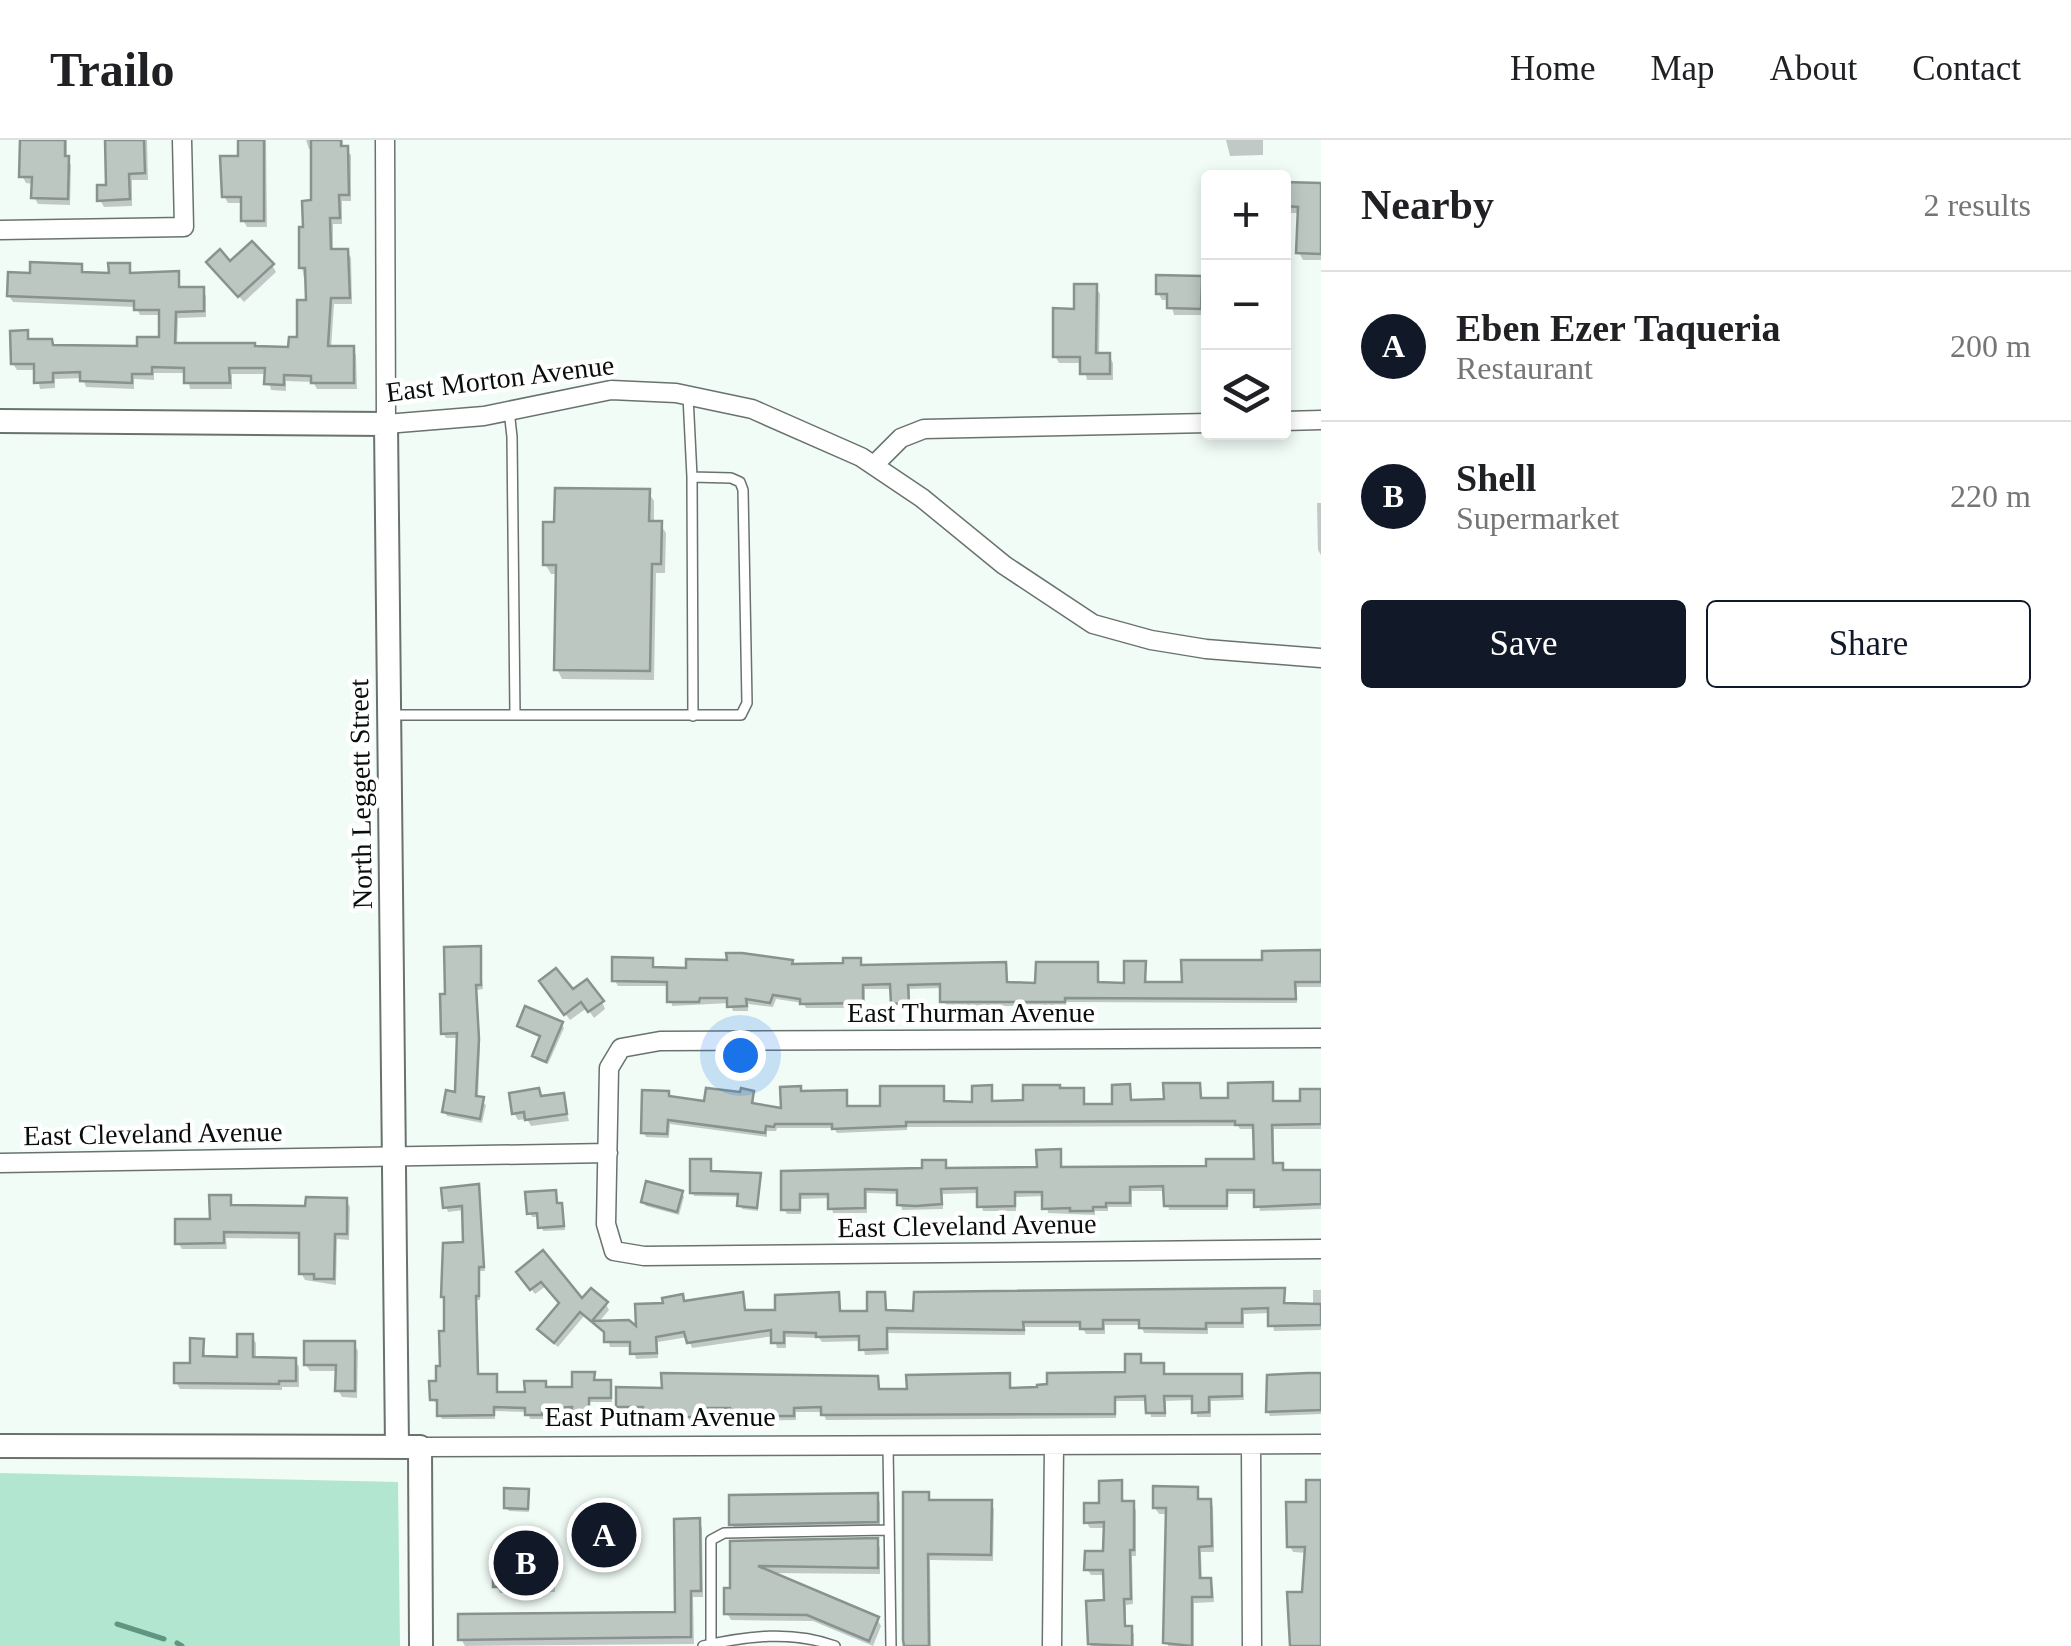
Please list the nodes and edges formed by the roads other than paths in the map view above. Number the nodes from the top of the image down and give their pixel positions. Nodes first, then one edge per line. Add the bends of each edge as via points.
1 (182, 140) edge
2 (385, 140) edge
3 (0, 230) edge
4 (688, 396) junction
5 (509, 410) junction
6 (1321, 420) edge
7 (0, 421) edge
8 (1291, 421) edge
9 (1201, 422) edge
10 (386, 424) junction
11 (874, 466) junction
12 (692, 477) junction
13 (1321, 658) edge
14 (389, 715) junction
15 (515, 715) junction
16 (694, 716) junction
17 (1321, 1038) edge
18 (608, 1153) junction
19 (394, 1156) junction
20 (0, 1163) edge
21 (1321, 1249) edge
22 (1321, 1444) edge
23 (1054, 1445) junction
24 (1251, 1445) junction
25 (0, 1446) edge
26 (888, 1446) junction
27 (408, 1447) junction
28 (889, 1530) junction
29 (707, 1645) edge
30 (421, 1646) edge
31 (835, 1646) edge
32 (890, 1646) edge
33 (1052, 1646) edge
34 (1252, 1646) edge

1 - 3 street via 184,227
2 - 10 street, North Leggett Street
4 - 5 street, East Morton Avenue via 611,390
4 - 11 street, East Morton Avenue via 752,409
4 - 12 lane
5 - 10 street, East Morton Avenue
5 - 15 lane
6 - 8 street
7 - 10 street, East Morton Avenue
9 - 11 street via 924,429 901,438
10 - 14 street, North Leggett Street
11 - 13 street, East Morton Avenue via 1092,624 1206,650
12 - 16 lane
12 - 16 lane via 731,478 743,490 746,703 741,715
14 - 15 lane
14 - 19 street, North Leggett Street
15 - 16 lane
17 - 18 street, East Thurman Avenue via 660,1041 621,1048 608,1068
18 - 19 street, East Cleveland Avenue
18 - 21 street, East Cleveland Avenue via 606,1224 614,1251 644,1256
19 - 20 street, East Cleveland Avenue
19 - 27 street, North Leggett Street
22 - 24 street, East Putnam Avenue
23 - 24 street, East Putnam Avenue
23 - 26 street, East Putnam Avenue
23 - 33 street
24 - 34 street
25 - 27 street, East Putnam Avenue
26 - 27 street, East Putnam Avenue
26 - 28 lane
27 - 30 street, North Leggett Street
28 - 29 lane via 724,1534 711,1540
28 - 32 lane
29 - 31 lane via 791,1636

